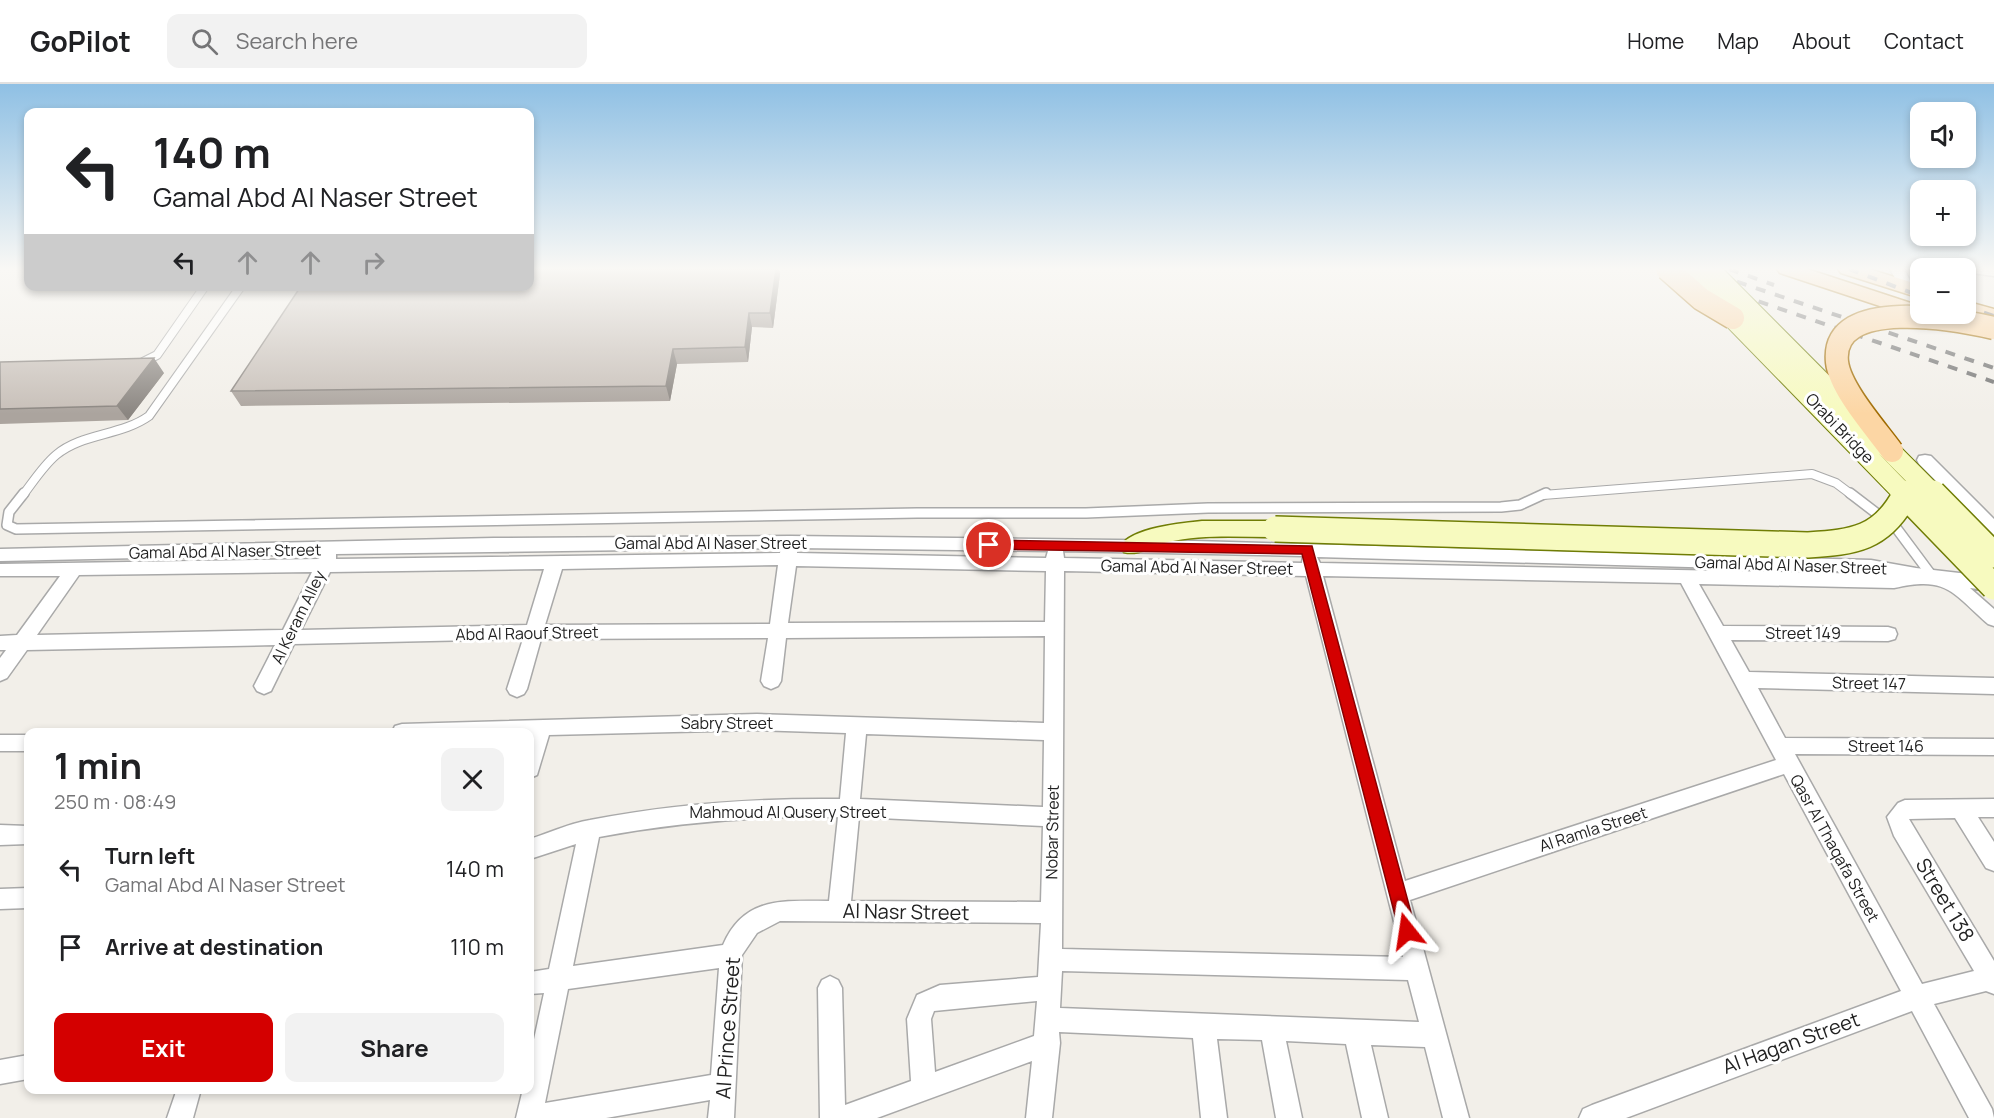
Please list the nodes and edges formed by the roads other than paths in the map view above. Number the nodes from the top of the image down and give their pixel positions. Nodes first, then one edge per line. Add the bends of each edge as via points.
1 (183, 317) edge
2 (219, 317) edge
3 (1757, 317) edge
4 (1886, 317) edge
5 (1936, 317) edge
6 (1733, 318) edge
7 (1953, 324) edge
8 (1994, 328) edge
9 (1994, 338) edge
10 (135, 362) edge
11 (1892, 451) junction
12 (1925, 460) dead end
13 (1905, 495) junction
14 (1994, 529) edge
15 (1132, 546) junction
16 (789, 550) junction
17 (0, 555) edge
18 (1055, 555) junction
19 (1994, 555) edge
20 (328, 557) junction
21 (1310, 559) junction
22 (555, 562) junction
23 (74, 569) junction
24 (0, 570) edge
25 (1931, 576) junction
26 (1688, 579) junction
27 (1994, 586) edge
28 (1994, 619) edge
29 (1054, 629) junction
30 (778, 631) junction
31 (534, 632) junction
32 (1717, 633) junction
33 (1888, 634) dead end
34 (288, 637) junction
35 (0, 643) edge
36 (22, 643) junction
37 (0, 673) edge
38 (1743, 680) junction
39 (771, 681) dead end
40 (264, 686) dead end
41 (1993, 687) edge
42 (517, 689) dead end
43 (857, 726) junction
44 (541, 727) junction
45 (513, 728) edge
46 (1053, 732) junction
47 (0, 743) edge
48 (24, 743) edge
49 (1994, 747) edge
50 (534, 754) edge
51 (1784, 755) junction
52 (1960, 808) junction
53 (1994, 808) edge
54 (849, 809) junction
55 (1052, 817) junction
56 (590, 829) junction
57 (24, 835) edge
58 (0, 836) edge
59 (534, 848) edge
60 (1994, 861) edge
61 (1397, 894) junction
62 (24, 898) edge
63 (0, 899) edge
64 (838, 911) junction
65 (1051, 913) junction
66 (762, 915) joint
67 (731, 955) junction
68 (1051, 960) junction
69 (1417, 969) junction
70 (559, 979) junction
71 (1993, 980) edge
72 (534, 982) edge
73 (830, 988) dead end
74 (1050, 988) junction
75 (1917, 997) junction
76 (1204, 1026) junction
77 (1272, 1029) junction
78 (1048, 1032) junction
79 (1356, 1032) junction
80 (1434, 1035) junction
81 (24, 1069) edge
82 (0, 1072) edge
83 (724, 1085) junction
84 (924, 1088) junction
85 (187, 1094) edge
86 (180, 1118) edge
87 (531, 1118) edge
88 (722, 1118) edge
89 (833, 1118) edge
90 (843, 1118) edge
91 (1040, 1118) edge
92 (1214, 1118) edge
93 (1289, 1118) edge
94 (1375, 1118) edge
95 (1456, 1118) edge
96 (1592, 1118) edge
97 (1983, 1118) edge

1 - 10 lane via 157,355
2 - 25 lane via 149,416 135,426 80,442 56,455 9,512 7,525 16,530 1208,508 1501,507 1520,505 1547,493 1812,474 1836,483 1897,529
3 - 11 main road, Orabi Bridge, bridge
4 - 11 main road, bridge via 1848,332 1839,345 1837,361 1844,379
5 - 8 main road, bridge
6 - 13 main road, Orabi Bridge, bridge
7 - 9 main road
11 - 19 main road, Orabi Bridge, bridge
12 - 14 street
13 - 15 main road, bridge via 1898,512 1865,537 1818,544 1275,529 1180,531
13 - 27 main road, Orabi Bridge, bridge
15 - 18 street, Gamal Abd Al Naser Street
15 - 21 street, Gamal Abd Al Naser Street
16 - 18 street, Gamal Abd Al Naser Street
16 - 20 street, Gamal Abd Al Naser Street
16 - 22 street, Gamal Abd Al Naser Street
16 - 30 street
17 - 20 street, Gamal Abd Al Naser Street
18 - 21 street, Gamal Abd Al Naser Street
18 - 29 street, Nobar Street
20 - 22 street, Gamal Abd Al Naser Street
20 - 23 street, Gamal Abd Al Naser Street
20 - 34 street, Al Keram Alley
21 - 25 street, Gamal Abd Al Naser Street via 1871,566
21 - 26 street, Gamal Abd Al Naser Street
21 - 61 street
22 - 31 street
23 - 24 street, Gamal Abd Al Naser Street
23 - 36 street
25 - 26 street, Gamal Abd Al Naser Street via 1894,581
25 - 27 street
25 - 28 street via 1959,586
26 - 32 street, Qasr Al Thaqafa Street
29 - 30 street, Abd Al Raouf Street
29 - 46 street, Nobar Street
30 - 31 street, Abd Al Raouf Street
30 - 39 street
31 - 34 street, Abd Al Raouf Street
31 - 42 street
32 - 33 street, Street 149
32 - 38 street, Qasr Al Thaqafa Street
34 - 36 street, Abd Al Raouf Street
34 - 40 street, Al Keram Alley
35 - 36 street, Abd Al Raouf Street
36 - 37 street
38 - 41 street, Street 147
38 - 51 street, Qasr Al Thaqafa Street
43 - 44 street, Sabry Street via 757,722
43 - 46 street, Sabry Street
43 - 54 street
44 - 45 street, Sabry Street
44 - 50 street
46 - 55 street, Nobar Street
47 - 48 street
49 - 51 street, Street 146
51 - 61 street, Al Ramla Street
51 - 75 street, Qasr Al Thaqafa Street
52 - 53 street
52 - 60 street
52 - 71 street, Street 138 via 1905,809 1898,817 1899,823
54 - 55 street, Mahmoud Al Qusery Street
54 - 56 street, Mahmoud Al Qusery Street via 707,810
54 - 64 street
55 - 65 street, Nobar Street
56 - 59 street, Mahmoud Al Qusery Street
56 - 70 street
57 - 58 street
61 - 69 street
62 - 63 street
64 - 65 street, Al Nasr Street
64 - 66 street, Al Nasr Street via 780,911
65 - 68 street, Nobar Street
66 - 67 street, Al Prince Street via 746,925
67 - 70 street
67 - 83 street, Al Prince Street
68 - 69 street
68 - 74 street, Nobar Street
69 - 80 street
70 - 72 street
70 - 87 street
71 - 75 street, Al Hagan Street
73 - 89 street
74 - 78 street, Nobar Street
74 - 84 street via 940,997 925,1004 920,1019
75 - 96 street, Al Hagan Street
75 - 97 street, Qasr Al Thaqafa Street
76 - 77 street
76 - 78 street
76 - 92 street
77 - 79 street
77 - 93 street
78 - 84 street
78 - 91 street, Nobar Street
79 - 80 street
79 - 94 street
80 - 95 street
81 - 82 street
83 - 87 street
83 - 88 street, Al Prince Street
84 - 90 street
85 - 86 street

